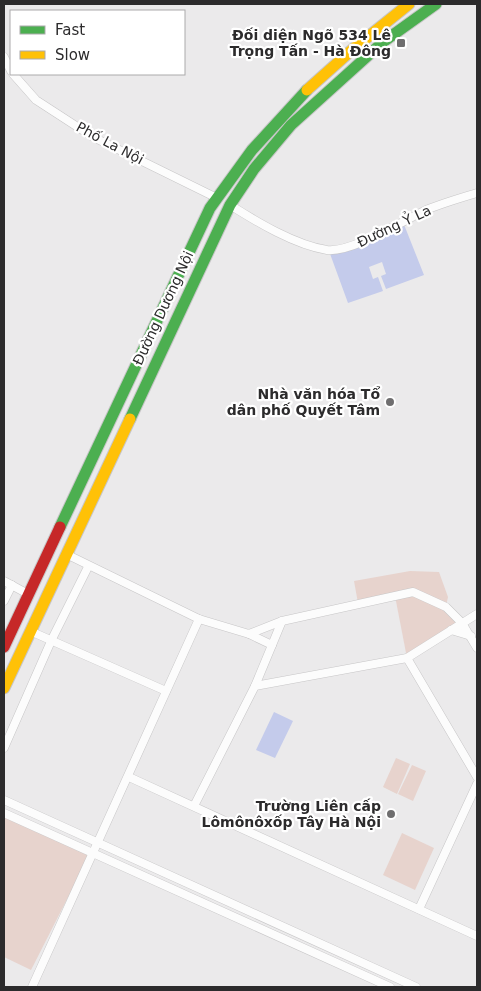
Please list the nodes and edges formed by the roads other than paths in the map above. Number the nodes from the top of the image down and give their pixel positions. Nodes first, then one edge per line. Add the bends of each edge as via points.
1 (409, 4) edge
2 (436, 4) edge
3 (4, 57) edge
4 (10, 68) edge
5 (15, 75) edge
6 (477, 193) edge
7 (217, 198) junction
8 (230, 205) junction
9 (66, 554) junction
10 (88, 567) junction
11 (4, 582) edge
12 (12, 585) junction
13 (28, 594) junction
14 (4, 601) edge
15 (477, 614) edge
16 (199, 619) junction
17 (282, 621) junction
18 (462, 623) junction
19 (450, 630) junction
20 (30, 631) junction
21 (249, 634) junction
22 (471, 636) junction
23 (52, 639) junction
24 (272, 645) junction
25 (4, 647) edge
26 (477, 648) edge
27 (407, 658) junction
28 (255, 686) junction
29 (4, 688) edge
30 (166, 691) junction
31 (4, 748) edge
32 (129, 777) junction
33 (477, 777) edge
34 (477, 784) edge
35 (4, 800) edge
36 (194, 806) junction
37 (4, 813) edge
38 (99, 844) junction
39 (93, 853) junction
40 (419, 909) junction
41 (477, 936) edge
42 (32, 987) edge
43 (390, 987) edge
44 (416, 987) edge

1 - 7 main road, Đường Dương Nội via 364,38 315,82 263,136
2 - 8 main road, Đường Dương Nội via 371,52 291,125 254,169
3 - 4 street, Phố La Nội
5 - 7 street, Phố La Nội via 36,100 93,137
6 - 8 street, Đường Ỷ La via 428,209 350,247 328,250 304,244
7 - 8 main road
7 - 13 main road, Đường Dương Nội
8 - 9 main road, Đường Dương Nội
9 - 10 street
9 - 20 main road, Đường Dương Nội
10 - 16 street
10 - 23 street
11 - 12 street
12 - 13 street
12 - 14 street
13 - 25 main road, Đường Dương Nội
15 - 18 street
16 - 21 street
16 - 30 street
17 - 18 street via 413,592 446,607
17 - 21 street
17 - 24 street
18 - 19 street
18 - 22 street
19 - 22 street
19 - 27 street
20 - 23 street
20 - 29 main road, Đường Dương Nội
21 - 24 street
22 - 26 street
23 - 30 street
23 - 31 street
24 - 28 street
27 - 28 street
27 - 33 street
28 - 36 street
30 - 32 street
32 - 36 street
32 - 38 street
34 - 40 street
35 - 38 street
36 - 40 street
37 - 39 street
38 - 39 street
38 - 44 street
39 - 42 street
39 - 43 street
40 - 41 street

